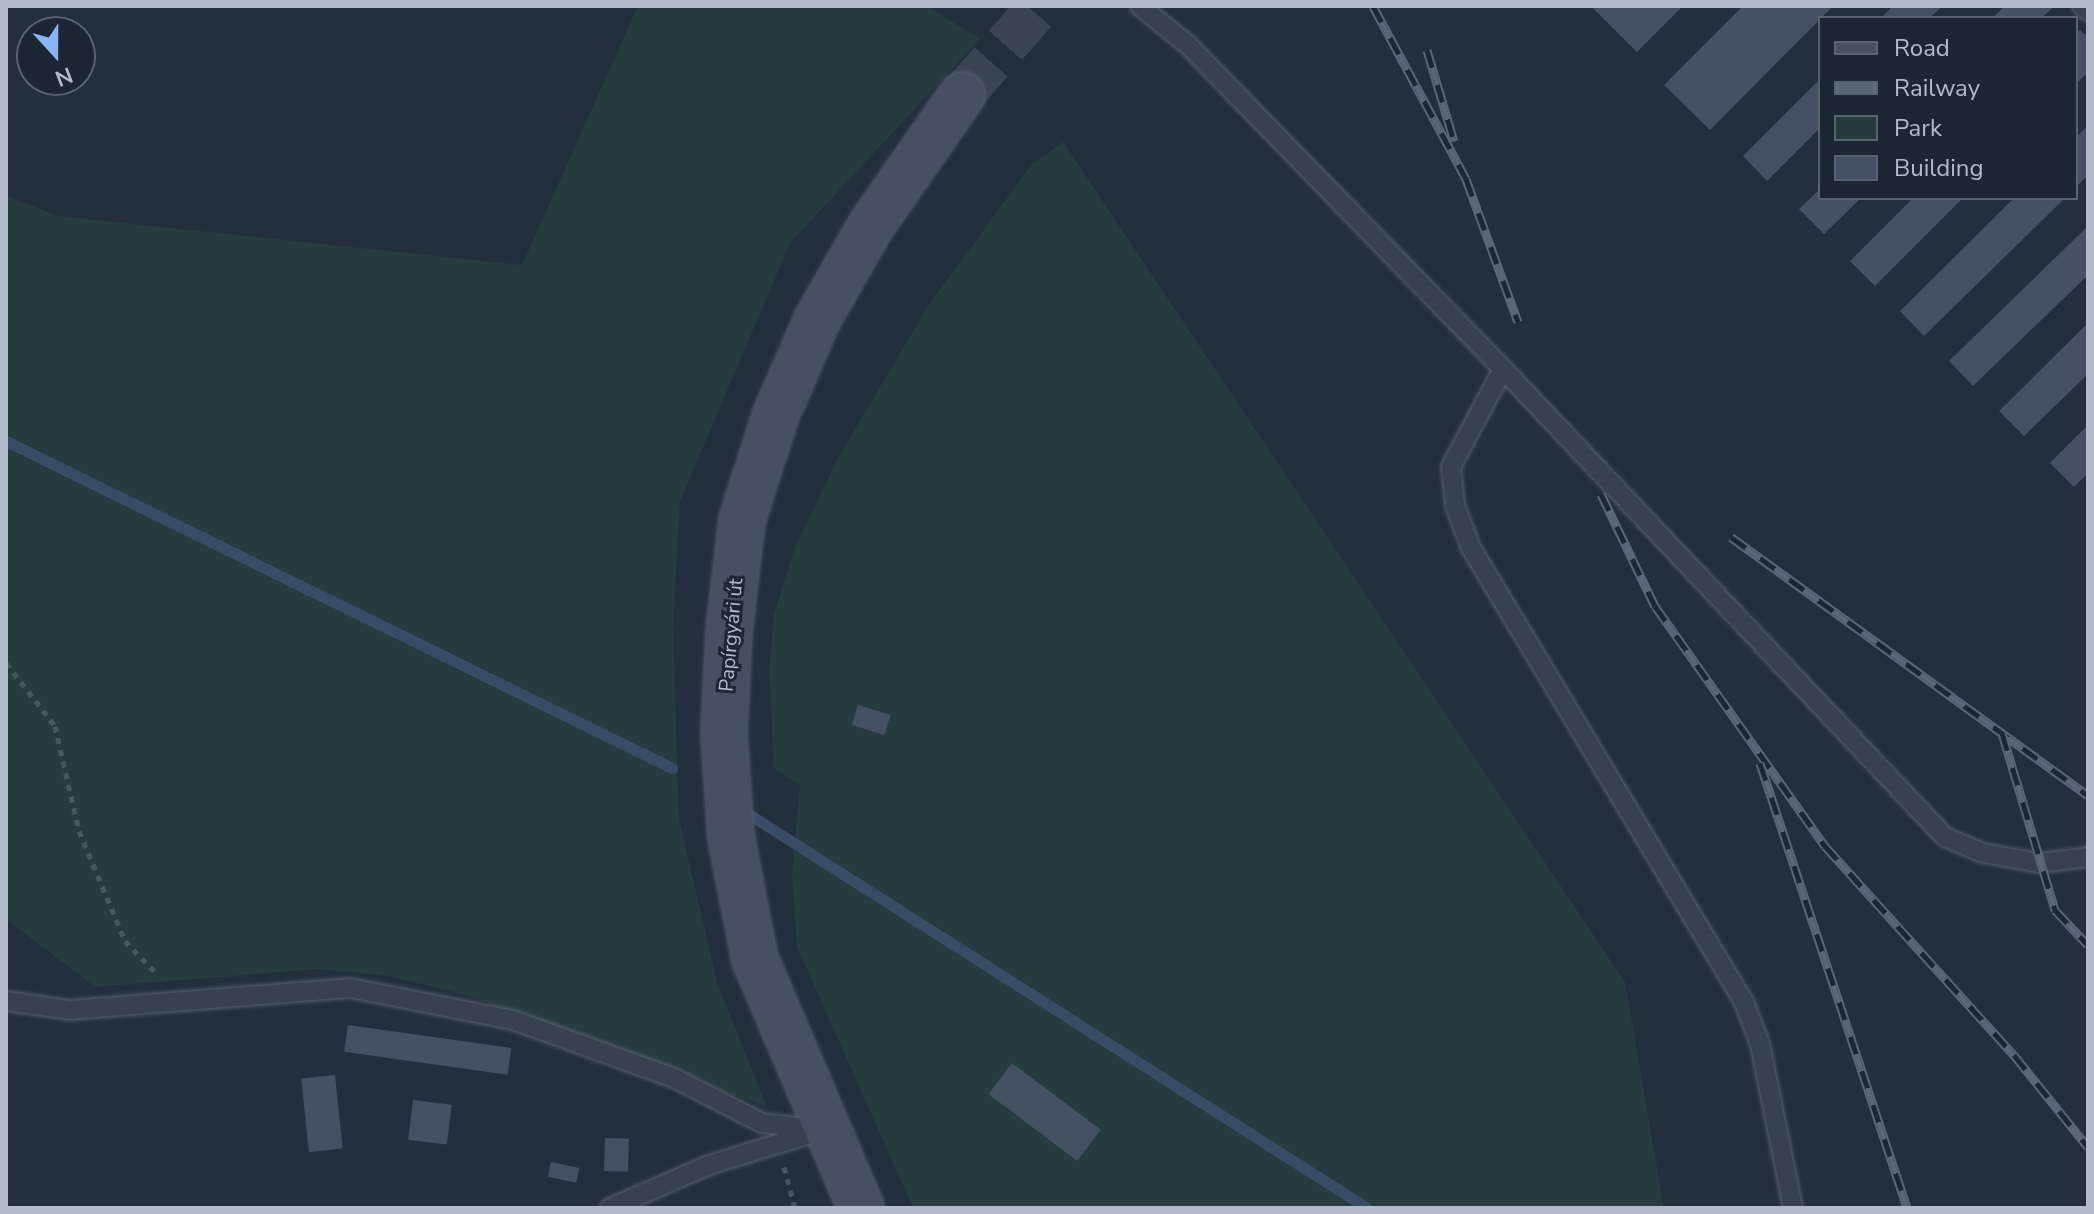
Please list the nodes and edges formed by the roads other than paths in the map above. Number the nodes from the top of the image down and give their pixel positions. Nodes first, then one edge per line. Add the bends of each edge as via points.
1 (1140, 6) edge
2 (2082, 6) edge
3 (2088, 11) edge
4 (962, 95) tunnel mouth
5 (1503, 369) junction
6 (2087, 858) edge
7 (6, 1001) edge
8 (824, 1130) junction
9 (610, 1208) edge
10 (861, 1208) edge
11 (1793, 1208) edge

1 - 5 lane via 1187,44
2 - 3 lane
4 - 8 street, Papírgyári út via 870,227 817,320 775,417 742,520 724,733 731,837 755,960
5 - 6 lane via 1945,837 1983,853 2040,863
5 - 11 lane via 1451,467 1455,506 1471,548 1744,1002 1760,1044
7 - 8 lane via 70,1010 350,988 513,1020 674,1078 762,1123
8 - 9 lane via 709,1165
8 - 10 street, Papírgyári út

